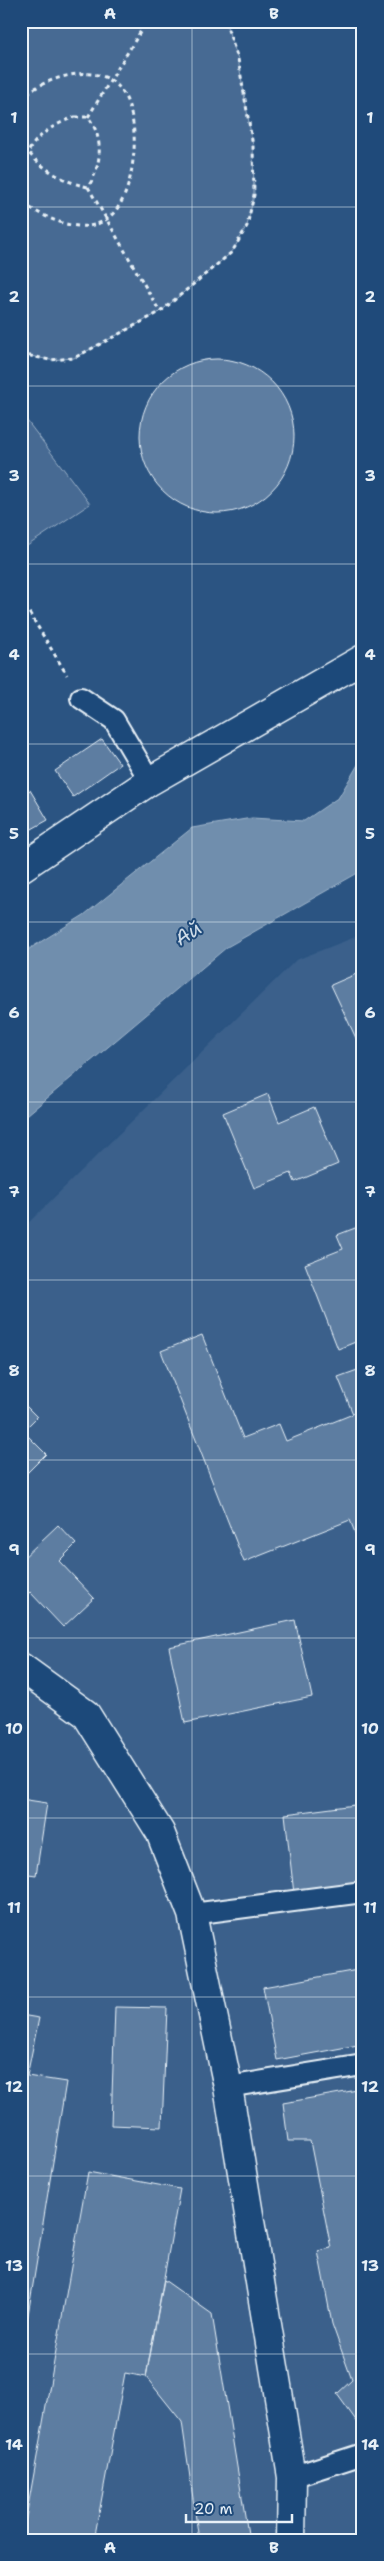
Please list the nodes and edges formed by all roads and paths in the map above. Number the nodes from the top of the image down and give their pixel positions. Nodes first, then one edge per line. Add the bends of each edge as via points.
1 (147, 21) edge
2 (225, 21) edge
3 (112, 79) junction
4 (21, 98) edge
5 (88, 117) junction
6 (21, 152) edge
7 (28, 152) junction
8 (88, 186) junction
9 (21, 202) edge
10 (107, 220) junction
11 (160, 312) junction
12 (21, 354) edge
13 (21, 599) edge
14 (363, 658) edge
15 (81, 698) joint
16 (150, 781) junction
17 (21, 868) edge
18 (21, 1667) edge
19 (363, 1892) edge
20 (192, 1914) junction
21 (363, 2065) edge
22 (228, 2087) junction
23 (363, 2454) edge
24 (292, 2477) junction
25 (291, 2540) edge

1 - 3 path
2 - 11 path via 238,59 253,146 254,195 247,226 232,252
3 - 4 path via 84,74 62,75 32,88
3 - 5 path
3 - 10 path via 123,93 132,116 135,148 131,182 121,207
5 - 7 path via 75,117 56,124 35,139
5 - 8 path via 96,127 100,151 96,175
6 - 7 path
7 - 8 path via 56,176
8 - 10 path
9 - 10 path via 36,212 68,224 93,227
10 - 11 path
11 - 12 path via 74,358 50,360
13 - 15 path
14 - 16 street
15 - 16 lane via 114,720
16 - 17 street
18 - 20 street via 86,1714 160,1832
19 - 20 lane
20 - 22 street
21 - 22 lane
22 - 24 street
23 - 24 lane
24 - 25 street

